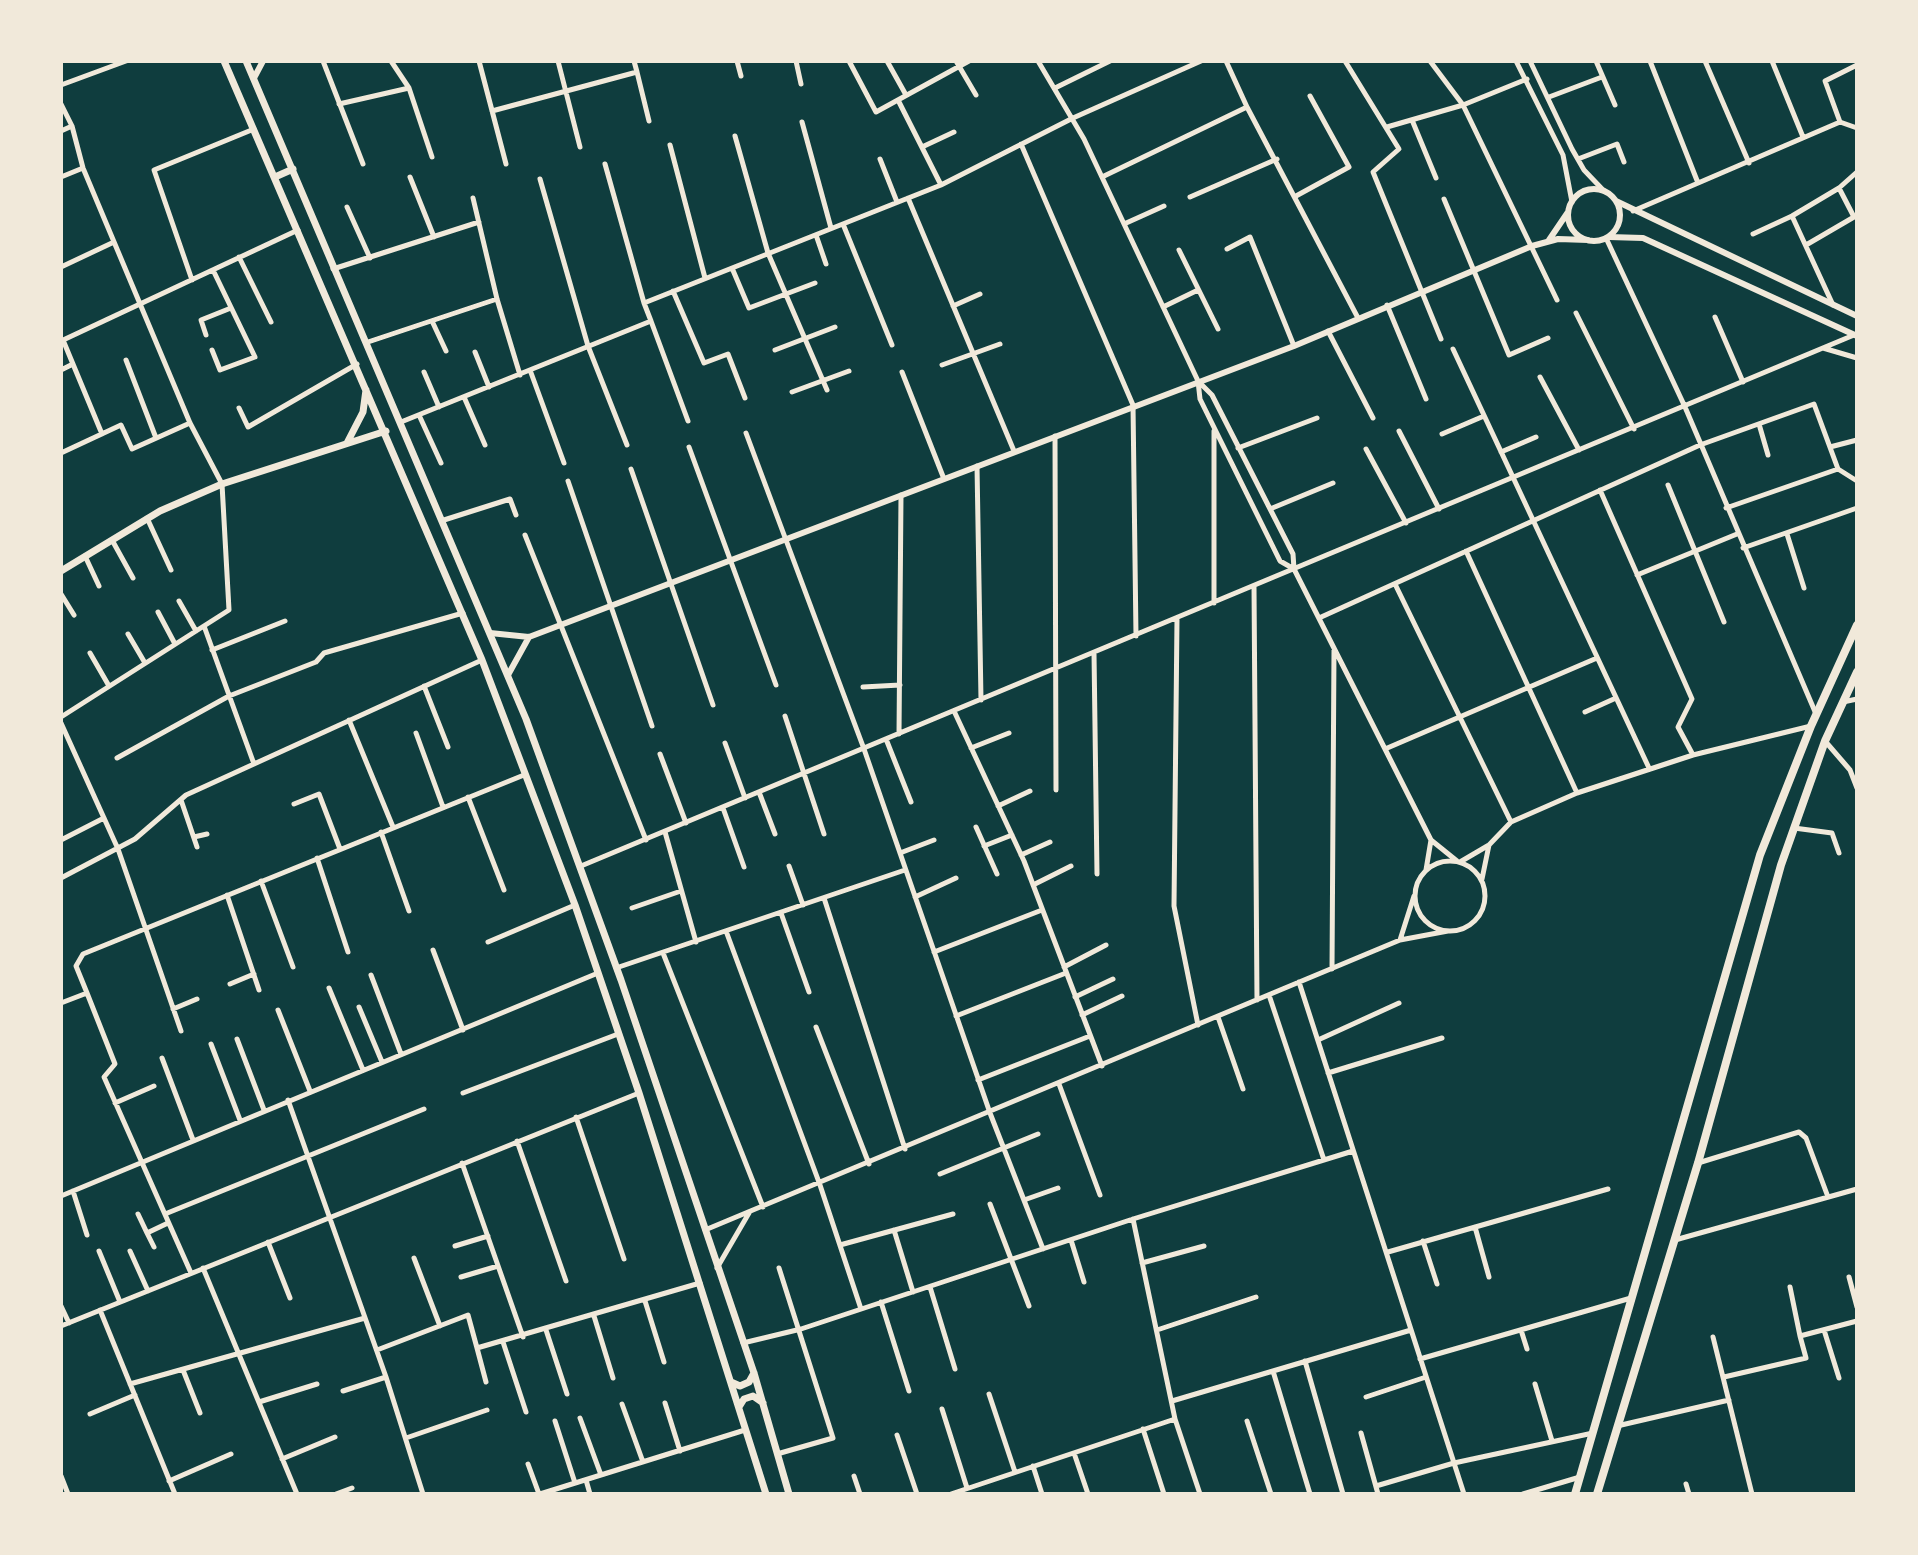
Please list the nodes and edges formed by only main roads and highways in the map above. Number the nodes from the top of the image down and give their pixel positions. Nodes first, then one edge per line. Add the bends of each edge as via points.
1 (224, 61) edge
2 (246, 61) edge
3 (293, 169) junction
4 (275, 177) junction
5 (365, 382) junction
6 (386, 431) junction
7 (347, 444) junction
8 (61, 571) edge
9 (1857, 625) edge
10 (1857, 672) edge
11 (754, 1373) junction
12 (731, 1382) junction
13 (763, 1404) junction
14 (738, 1407) junction
15 (766, 1494) edge
16 (789, 1494) edge
17 (1575, 1494) edge
18 (1597, 1494) edge

1 - 4 main road
2 - 3 main road
3 - 4 main road
3 - 11 main road via 508,675 581,866
4 - 5 main road
5 - 6 main road
5 - 7 main road via 363,412
6 - 7 main road
6 - 12 main road via 482,660 575,905
7 - 8 main road via 222,484 148,518
9 - 17 main road via 1760,855
10 - 18 main road via 1825,741 1794,828
11 - 12 main road via 740,1386
11 - 13 main road
12 - 14 main road
13 - 14 main road via 753,1396
13 - 16 main road
14 - 15 main road

